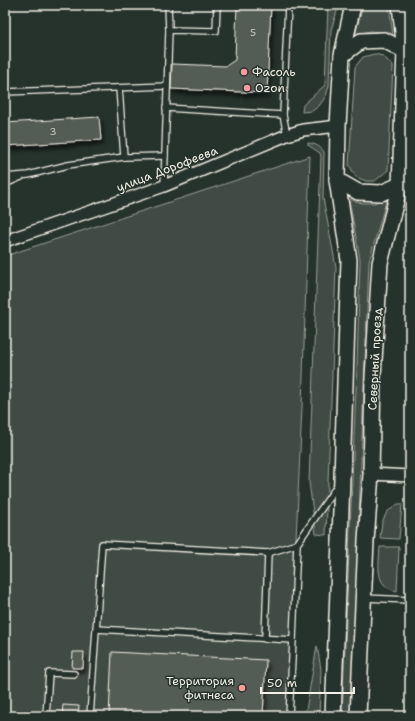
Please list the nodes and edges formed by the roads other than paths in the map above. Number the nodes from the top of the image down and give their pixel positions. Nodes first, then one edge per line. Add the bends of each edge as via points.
1 (168, 5) edge
2 (217, 5) edge
3 (288, 5) edge
4 (353, 5) edge
5 (400, 5) edge
6 (169, 30) junction
7 (408, 50) edge
8 (342, 54) junction
9 (167, 86) junction
10 (119, 88) junction
11 (5, 92) edge
12 (166, 108) junction
13 (283, 115) junction
14 (338, 126) junction
15 (287, 135) junction
16 (165, 156) junction
17 (124, 157) junction
18 (28, 175) junction
19 (5, 177) edge
20 (337, 180) junction
21 (5, 184) edge
22 (400, 185) junction
23 (164, 186) junction
24 (5, 241) edge
25 (371, 474) junction
26 (410, 476) edge
27 (342, 479) junction
28 (297, 544) junction
29 (268, 553) junction
30 (364, 598) junction
31 (410, 600) edge
32 (96, 630) junction
33 (265, 639) junction
34 (294, 640) junction
35 (74, 674) dead end
36 (46, 716) edge
37 (90, 716) edge
38 (288, 716) edge
39 (333, 716) edge
40 (358, 716) edge

1 - 6 lane
2 - 6 lane via 216,31
3 - 13 lane
4 - 8 main road
5 - 7 main road, Северный проезд
6 - 9 lane
7 - 8 main road via 384,40 361,41
7 - 22 main road, Северный проезд
8 - 14 main road
9 - 10 lane
9 - 12 lane
10 - 11 lane
10 - 17 lane
12 - 13 lane
12 - 16 lane
13 - 15 lane
14 - 15 street, улица Дорофеева via 303,130
14 - 20 main road
15 - 23 street, улица Дорофеева
16 - 17 lane
16 - 23 lane
17 - 18 lane via 68,165
18 - 19 lane
18 - 21 lane
20 - 22 main road via 358,192 381,193
20 - 27 main road via 348,260
22 - 25 main road, Северный проезд via 380,263 373,377
23 - 24 street, улица Дорофеева
25 - 26 street
25 - 30 main road, Северный проезд
27 - 28 lane
27 - 39 main road
28 - 29 lane
28 - 34 lane
29 - 32 lane via 102,544
29 - 33 lane
30 - 31 lane
30 - 40 main road, Северный проезд
32 - 33 lane
32 - 37 lane
33 - 34 lane
34 - 38 lane
35 - 36 lane via 50,673

